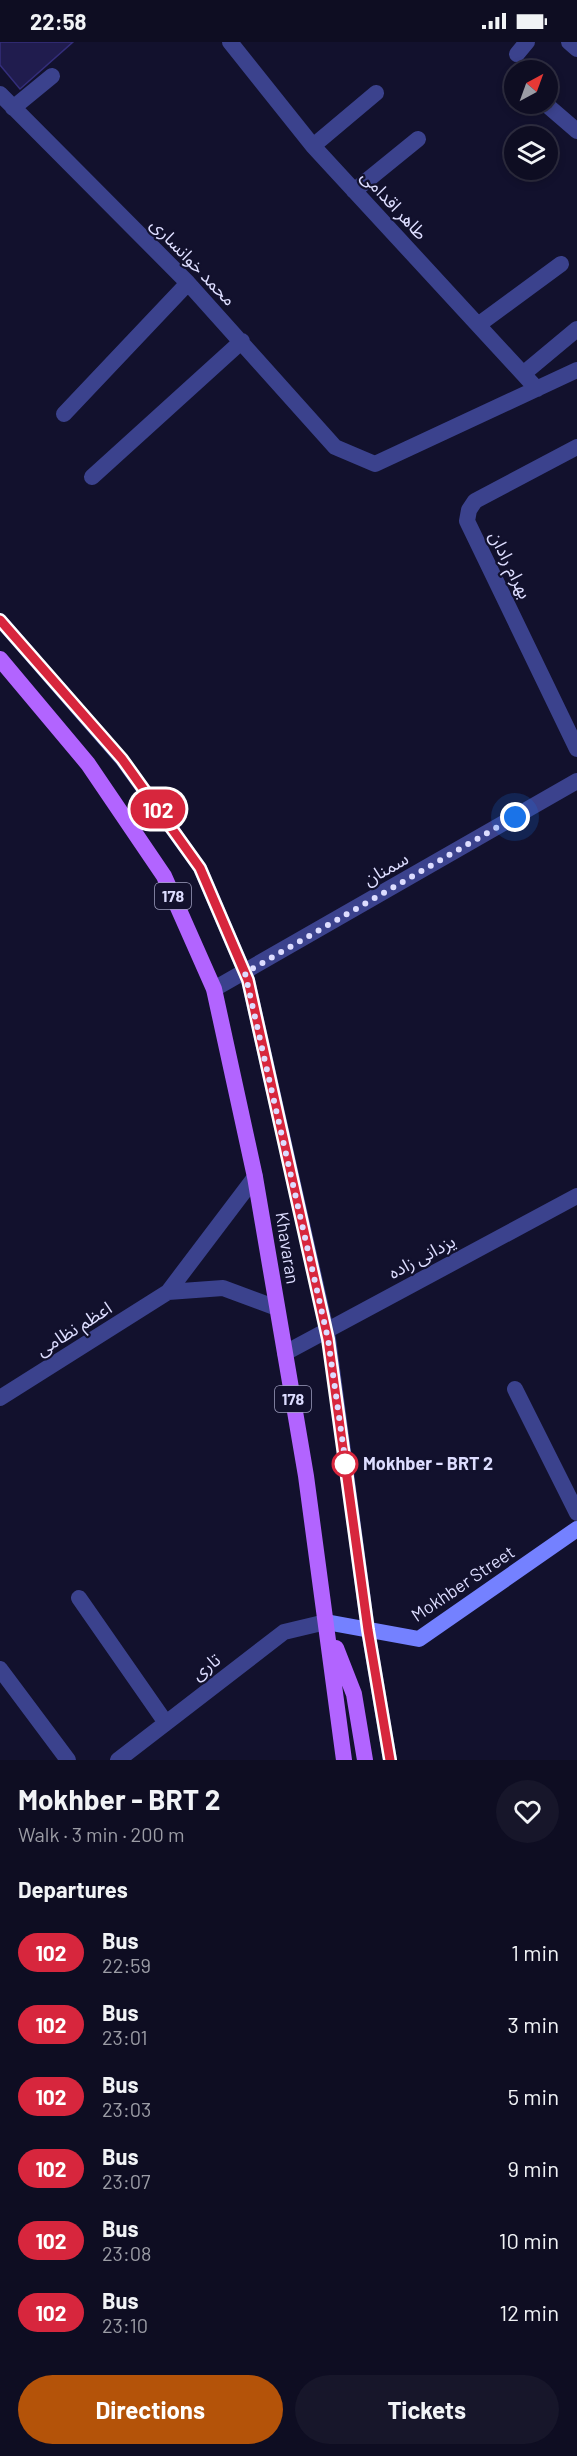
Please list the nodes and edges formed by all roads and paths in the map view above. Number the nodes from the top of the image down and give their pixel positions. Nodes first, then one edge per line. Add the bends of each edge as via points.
1 (230, 42) edge
2 (569, 42) edge
3 (577, 49) edge
4 (52, 76) dead end
5 (376, 93) dead end
6 (0, 94) edge
7 (14, 108) junction
8 (557, 114) edge
9 (577, 131) edge
10 (418, 139) dead end
11 (313, 146) junction
12 (354, 191) junction
13 (561, 264) dead end
14 (188, 283) junction
15 (478, 325) junction
16 (577, 329) edge
17 (242, 341) junction
18 (577, 370) edge
19 (523, 374) junction
20 (537, 389) junction
21 (64, 414) dead end
22 (577, 447) edge
23 (92, 477) dead end
24 (0, 620) edge
25 (0, 659) edge
26 (577, 749) edge
27 (577, 781) edge
28 (245, 973) junction
29 (214, 989) junction
30 (255, 1177) junction
31 (577, 1196) edge
32 (168, 1292) junction
33 (277, 1308) junction
34 (326, 1330) junction
35 (285, 1353) junction
36 (515, 1389) dead end
37 (0, 1398) edge
38 (577, 1513) edge
39 (577, 1529) edge
40 (79, 1598) dead end
41 (326, 1622) junction
42 (368, 1630) junction
43 (0, 1669) edge
44 (166, 1723) junction
45 (68, 1760) edge
46 (118, 1760) edge
47 (344, 1760) edge
48 (365, 1760) edge
49 (390, 1760) edge

1 - 11 street, طاهر اقدامی
2 - 3 street
4 - 7 street
5 - 11 street
6 - 7 street, محمد خوانساری
7 - 14 street, محمد خوانساری
8 - 9 street
10 - 12 street
11 - 12 street, طاهر اقدامی
12 - 15 street, طاهر اقدامی
13 - 15 street
14 - 17 street, محمد خوانساری
14 - 21 street
15 - 19 street, طاهر اقدامی
16 - 19 street
17 - 20 street, محمد خوانساری via 334,447 375,464
17 - 23 street
18 - 20 street, محمد خوانساری
19 - 20 street, طاهر اقدامی
22 - 26 street, بهرام رادان via 476,501 467,521
24 - 28 lane via 122,759 200,868
25 - 29 main road, Khavaran / 178 via 88,764 164,876
27 - 28 street, سمنان
28 - 29 street, سمنان
28 - 34 lane
29 - 30 main road, Khavaran / 178
30 - 32 street, اعظم نظامی
30 - 33 main road, Khavaran / 178
31 - 34 street, یزدانی زاده
32 - 33 street, اعظم نظامی via 223,1288
32 - 37 street, اعظم نظامی
33 - 35 main road, Khavaran / 178
34 - 35 street, یزدانی زاده
34 - 42 lane
35 - 41 main road, Khavaran / 178
36 - 38 street
39 - 42 main road, Mokhber Street via 419,1640
40 - 44 street
41 - 42 main road, Mokhber Street
41 - 44 street, تاری via 284,1632
41 - 47 main road, Khavaran / 178
41 - 48 main road, Khavaran / 178 via 354,1694
42 - 49 lane
43 - 45 street
44 - 46 street, تاری

